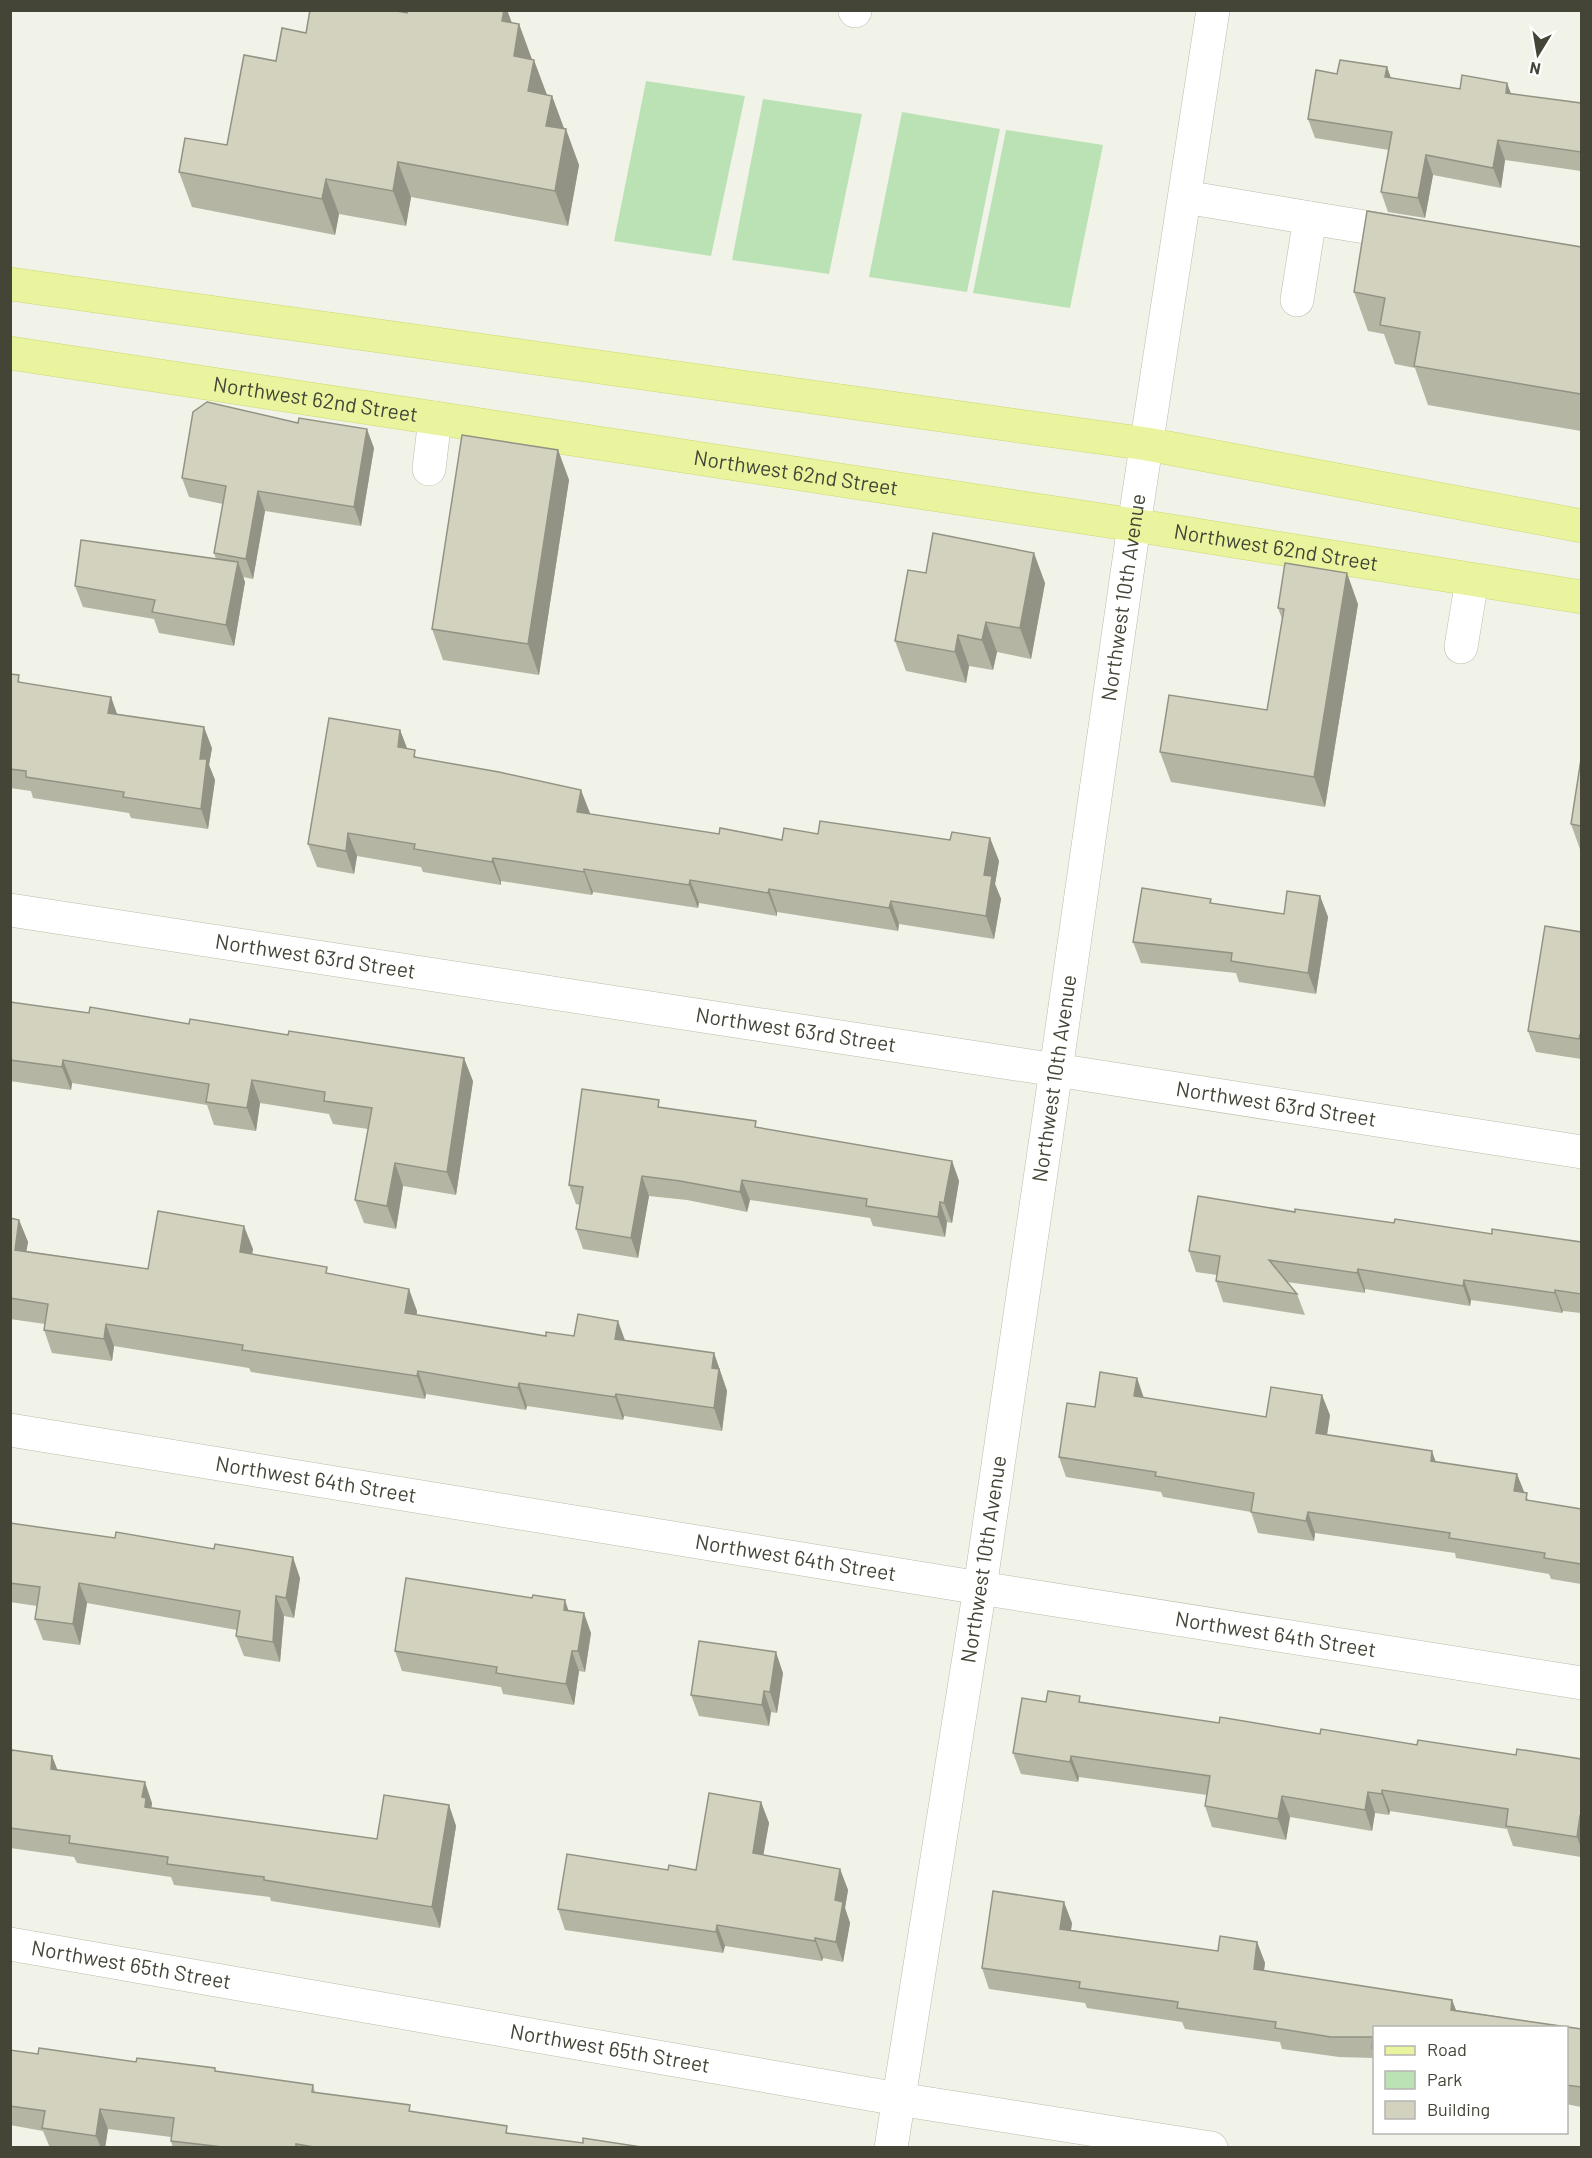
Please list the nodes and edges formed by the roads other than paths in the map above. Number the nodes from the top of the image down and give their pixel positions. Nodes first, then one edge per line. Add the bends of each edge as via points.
1 (1213, 10) edge
2 (1185, 197) junction
3 (1310, 218) junction
4 (1440, 240) edge
5 (10, 284) edge
6 (1297, 300) dead end
7 (10, 352) edge
8 (435, 418) junction
9 (1147, 444) junction
10 (429, 469) dead end
11 (1134, 525) junction
12 (1581, 526) edge
13 (1472, 580) junction
14 (1581, 597) edge
15 (1461, 647) dead end
16 (10, 910) edge
17 (1056, 1070) junction
18 (1581, 1152) edge
19 (10, 1430) edge
20 (980, 1588) junction
21 (1581, 1683) edge
22 (10, 1944) edge
23 (898, 2098) junction
24 (891, 2148) edge
25 (1211, 2148) edge

1 - 2 street, Northwest 10th Avenue
2 - 3 street
2 - 9 street, Northwest 10th Avenue
3 - 4 street
3 - 6 street
5 - 9 main road
7 - 8 main road, Northwest 62nd Street
8 - 10 street
8 - 11 main road, Northwest 62nd Street
9 - 11 street, Northwest 10th Avenue
9 - 12 main road
11 - 13 main road, Northwest 62nd Street
11 - 17 street, Northwest 10th Avenue
13 - 14 main road, Northwest 62nd Street
13 - 15 street
16 - 17 street, Northwest 63rd Street
17 - 18 street, Northwest 63rd Street
17 - 20 street, Northwest 10th Avenue
19 - 20 street, Northwest 64th Street
20 - 21 street, Northwest 64th Street
20 - 23 street, Northwest 10th Avenue
22 - 23 street, Northwest 65th Street
23 - 24 street, Northwest 10th Avenue
23 - 25 street, Northwest 65th Street

